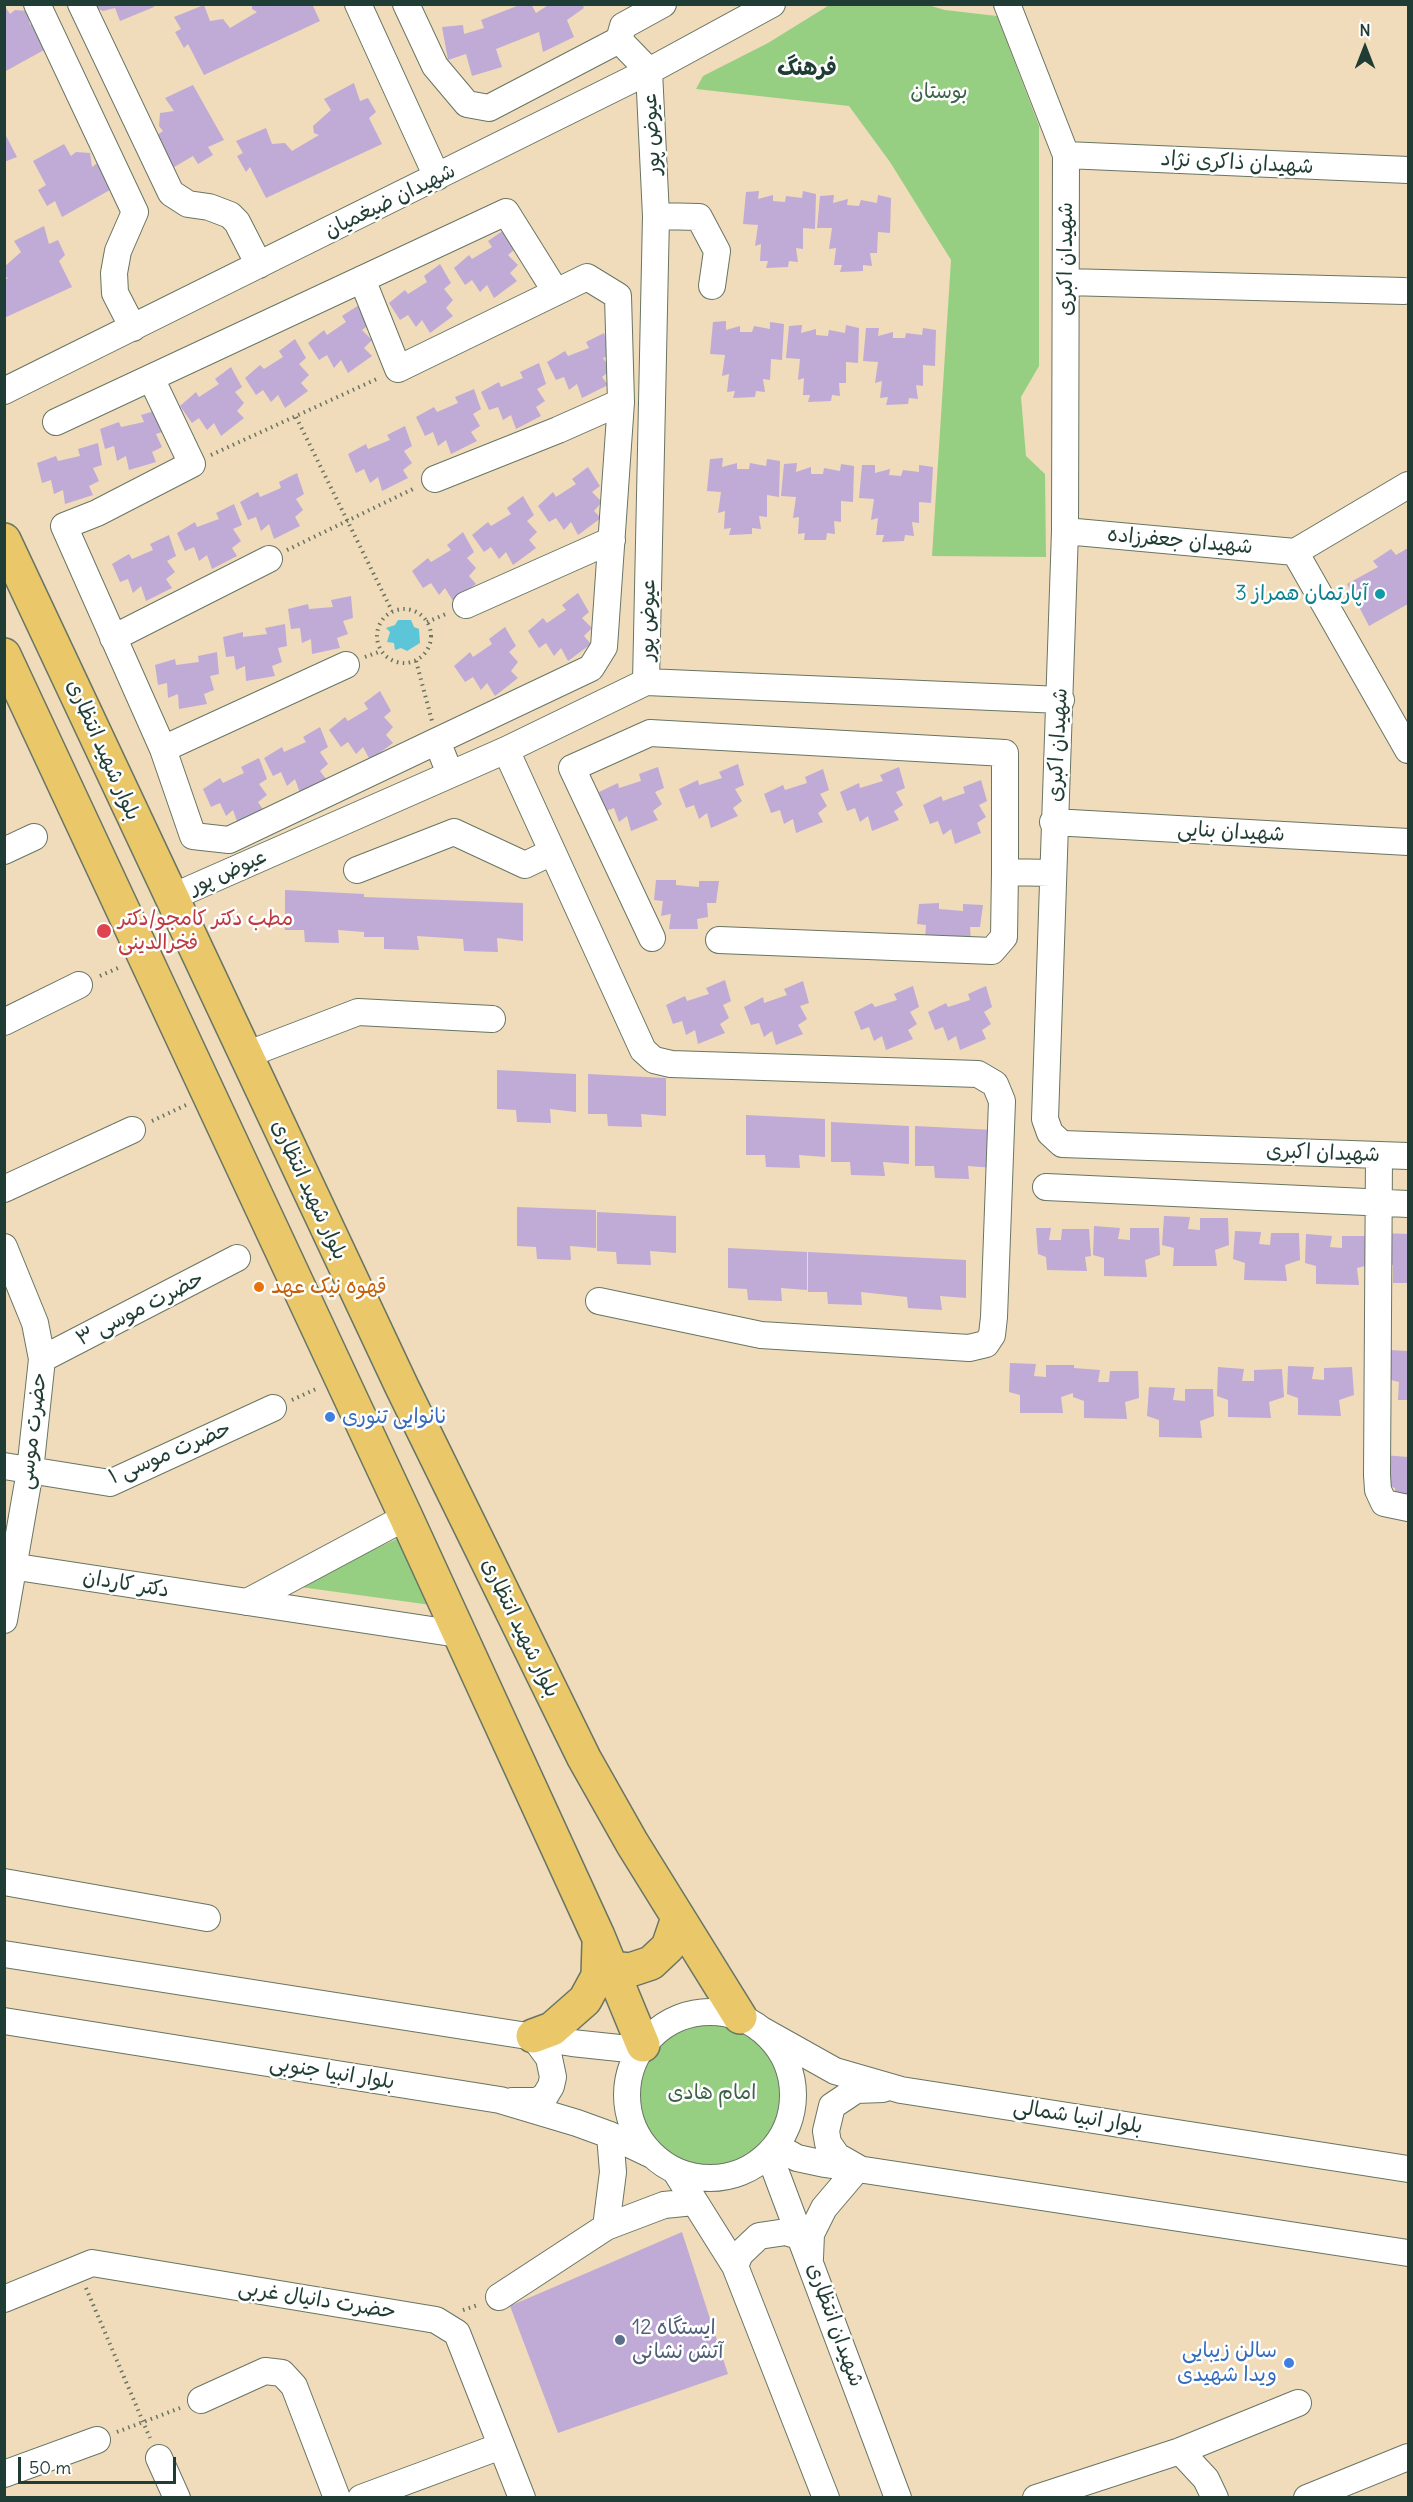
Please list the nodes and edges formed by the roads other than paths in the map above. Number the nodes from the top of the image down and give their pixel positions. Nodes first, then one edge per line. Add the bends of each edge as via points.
1 (36, 4) edge
2 (81, 4) edge
3 (358, 4) edge
4 (406, 4) edge
5 (663, 4) edge
6 (772, 4) edge
7 (1006, 4) edge
8 (619, 40) junction
9 (649, 72) junction
10 (1066, 155) junction
11 (1408, 171) edge
12 (437, 177) junction
13 (656, 216) junction
14 (259, 265) junction
15 (362, 279) junction
16 (1066, 282) junction
17 (712, 286) dead end
18 (1404, 291) dead end
19 (556, 292) junction
20 (133, 328) junction
21 (151, 378) junction
22 (4, 391) edge
23 (621, 402) junction
24 (56, 422) dead end
25 (435, 479) road end
26 (1408, 485) edge
27 (1065, 531) junction
28 (4, 540) edge
29 (612, 540) junction
30 (1295, 552) junction
31 (270, 559) road end
32 (466, 605) dead end
33 (113, 638) junction
34 (4, 655) edge
35 (346, 665) dead end
36 (646, 682) junction
37 (1061, 700) junction
38 (1402, 722) edge
39 (437, 741) junction
40 (163, 749) junction
41 (506, 750) junction
42 (1408, 750) edge
43 (450, 774) junction
44 (1053, 822) junction
45 (34, 837) dead end
46 (1408, 842) edge
47 (4, 851) edge
48 (552, 852) junction
49 (357, 870) dead end
50 (1005, 872) junction
51 (1051, 873) junction
52 (170, 898) junction
53 (652, 938) dead end
54 (719, 940) dead end
55 (79, 985) road end
56 (492, 1019) dead end
57 (4, 1022) edge
58 (246, 1055) junction
59 (132, 1130) road end
60 (1379, 1155) junction
61 (1408, 1156) edge
62 (1046, 1187) dead end
63 (4, 1189) edge
64 (1380, 1202) junction
65 (1408, 1204) edge
66 (4, 1247) edge
67 (237, 1258) dead end
68 (11, 1280) edge
69 (599, 1301) dead end
70 (42, 1359) junction
71 (402, 1387) junction
72 (273, 1408) road end
73 (356, 1410) junction
74 (4, 1467) edge
75 (30, 1471) junction
76 (1408, 1508) edge
77 (406, 1517) junction
78 (9, 1565) edge
79 (247, 1602) junction
80 (4, 1620) edge
81 (458, 1634) junction
82 (4, 1882) edge
83 (678, 1917) junction
84 (207, 1918) dead end
85 (598, 1936) junction
86 (4, 1954) edge
87 (610, 1968) junction
88 (4, 2021) edge
89 (750, 2023) junction
90 (532, 2036) junction
91 (640, 2048) junction
92 (901, 2090) junction
93 (500, 2100) junction
94 (610, 2135) junction
95 (773, 2150) junction
96 (652, 2156) junction
97 (858, 2168) junction
98 (1408, 2169) edge
99 (676, 2172) junction
100 (694, 2202) junction
101 (606, 2227) junction
102 (804, 2247) junction
103 (1408, 2253) edge
104 (735, 2266) junction
105 (499, 2297) road end
106 (4, 2299) edge
107 (201, 2400) road end
108 (1298, 2403) dead end
109 (97, 2440) road end
110 (501, 2446) junction
111 (1180, 2451) junction
112 (1408, 2457) edge
113 (159, 2458) road end
114 (4, 2474) edge
115 (1359, 2488) edge
116 (177, 2498) edge
117 (337, 2498) edge
118 (361, 2498) edge
119 (522, 2498) edge
120 (826, 2498) edge
121 (898, 2498) edge
122 (1036, 2498) edge
123 (1215, 2498) edge
124 (1307, 2498) edge

1 - 20 street via 135,212 118,250 114,273 115,293
2 - 14 street via 171,193 188,204 230,215
3 - 12 street
4 - 8 street via 435,66 467,104 489,108
5 - 8 street via 623,26
6 - 9 street, شهیدان ضیغمیان
7 - 10 street, شهیدان اکبری
8 - 9 street
9 - 12 street, شهیدان ضیغمیان
9 - 13 street, عیوض پور
10 - 11 street, شهیدان ذاکری نژاد
10 - 16 street, شهیدان اکبری
12 - 14 street, شهیدان ضیغمیان
13 - 17 street via 699,217 717,251
13 - 36 street, عیوض پور
14 - 20 street, شهیدان ضیغمیان
15 - 19 street via 506,212
15 - 19 street via 398,369
15 - 21 street
16 - 18 street
16 - 27 street, شهیدان اکبری
19 - 23 street via 587,277 618,296
20 - 22 street, شهیدان ضیغمیان
21 - 24 street
21 - 33 street via 192,464 64,526
23 - 25 street
23 - 29 street
26 - 30 street
27 - 30 street, شهیدان جعفرزاده
27 - 37 street, شهیدان اکبری
28 - 52 main road, بلوار شهید انتظاری
29 - 32 street
29 - 39 street via 604,646 591,668
30 - 38 street
31 - 33 street
33 - 40 street
34 - 73 main road
35 - 40 street
36 - 37 street
36 - 41 street, عیوض پور
37 - 44 street, شهیدان اکبری
38 - 42 street
39 - 40 street via 229,840 193,836
39 - 43 street
41 - 43 street, عیوض پور
41 - 48 street
43 - 52 street, عیوض پور
44 - 46 street, شهیدان بنایی
44 - 51 street, شهیدان اکبری
45 - 47 street
48 - 49 street via 525,865 454,832
48 - 69 street via 643,1050 654,1060 671,1064 978,1074 994,1084 1002,1101 994,1317 992,1335 986,1344 969,1348 760,1335
50 - 51 street
50 - 53 street via 1005,753 650,733 572,768
50 - 54 street via 1004,937 992,951
51 - 60 street, شهیدان اکبری via 1044,1119 1050,1133 1062,1144
52 - 58 main road, بلوار شهید انتظاری
55 - 57 street
56 - 58 street via 358,1012
58 - 71 main road, بلوار شهید انتظاری
59 - 63 street
60 - 61 street, شهیدان اکبری
60 - 64 street
62 - 64 street
64 - 65 street
64 - 76 street via 1378,1490 1384,1503
66 - 68 street, حضرت موسی
67 - 70 street, حضرت موسی ۳
68 - 70 street, حضرت موسی via 35,1323
70 - 75 street, حضرت موسی
71 - 73 main road
71 - 83 main road, بلوار شهید انتظاری via 584,1758
72 - 75 street, حضرت موسی ۱ via 110,1483
73 - 77 main road
74 - 75 street, حضرت موسی ۱
75 - 78 street, حضرت موسی
77 - 79 street
77 - 81 main road
78 - 79 street, دکتر کاردان
78 - 80 street, حضرت موسی
79 - 81 street, دکتر کاردان
81 - 85 main road
82 - 84 street
83 - 87 main road via 668,1947 651,1963 630,1970
83 - 89 main road, بلوار شهید انتظاری
85 - 87 main road
85 - 90 main road via 598,1976 585,2000 552,2029
86 - 90 street
87 - 91 main road
88 - 93 street, بلوار انبیا جنوبی
89 - 91 street via 715,2012 690,2015 666,2024
89 - 92 street, بلوار انبیا شمالی via 835,2071
89 - 95 street via 779,2048 791,2073 794,2100 788,2126
90 - 91 street
90 - 93 street via 549,2058 551,2086 537,2101
91 - 96 street via 627,2087 628,2112 636,2136
92 - 97 street via 856,2090 832,2106 826,2131 828,2143 837,2156
92 - 98 street, بلوار انبیا شمالی
93 - 94 street, بلوار انبیا جنوبی
94 - 96 street, بلوار انبیا جنوبی
94 - 101 street via 613,2172
95 - 97 street
95 - 99 street via 746,2171 711,2179
95 - 102 street, شهیدان انتظاری
96 - 99 street
97 - 102 street via 824,2208
97 - 103 street
99 - 100 street
100 - 101 street via 664,2205
100 - 104 street
101 - 105 street
102 - 104 street via 786,2232 759,2236 748,2243
102 - 121 street, شهیدان انتظاری
104 - 120 street
106 - 110 street, حضرت دانیال غربی via 92,2263 436,2320 457,2333
107 - 117 street via 265,2371 282,2373 294,2386
108 - 111 street
109 - 114 street
110 - 118 street
110 - 119 street, حضرت دانیال غربی
111 - 122 street
111 - 123 street via 1206,2479
112 - 115 street
113 - 116 street
115 - 124 street

